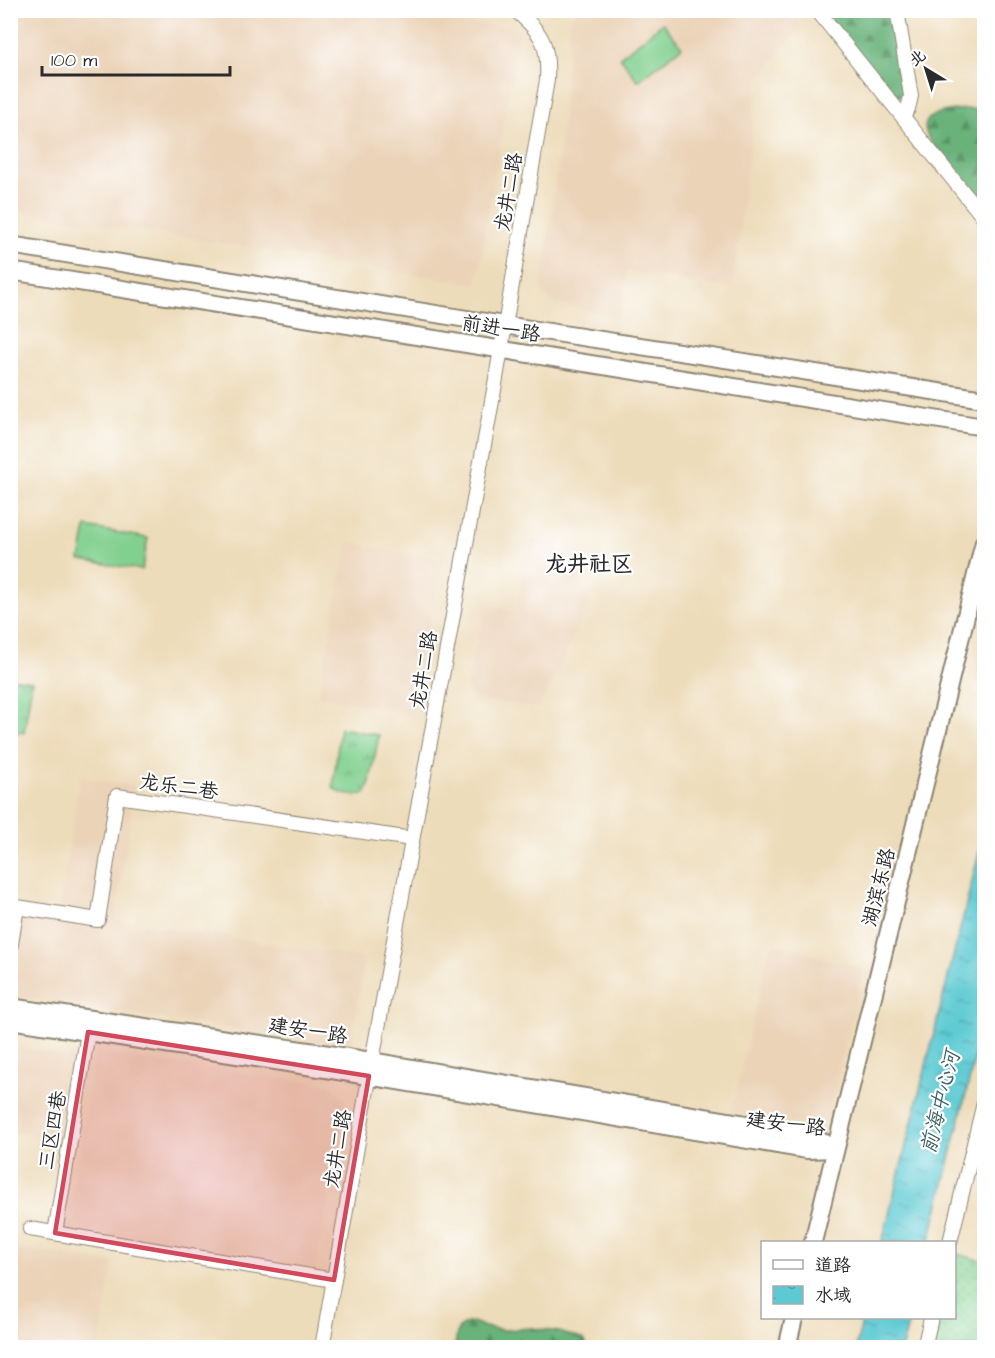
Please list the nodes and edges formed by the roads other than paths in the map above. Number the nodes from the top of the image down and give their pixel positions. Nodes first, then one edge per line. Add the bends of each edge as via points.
1 (515, 10) edge
2 (817, 10) edge
3 (897, 10) edge
4 (903, 116) junction
5 (984, 218) edge
6 (10, 245) edge
7 (10, 271) edge
8 (504, 325) junction
9 (500, 349) junction
10 (984, 399) edge
11 (984, 426) edge
12 (984, 542) edge
13 (412, 839) junction
14 (10, 950) edge
15 (10, 1007) edge
16 (10, 1020) edge
17 (88, 1032) junction
18 (370, 1069) junction
19 (984, 1102) edge
20 (835, 1149) junction
21 (30, 1229) dead end
22 (54, 1233) junction
23 (813, 1241) edge
24 (950, 1241) edge
25 (334, 1281) junction
26 (794, 1319) edge
27 (931, 1319) edge
28 (322, 1347) edge
29 (787, 1347) edge
30 (924, 1347) edge

1 - 8 street, 龙井二路 via 541,36 548,57
2 - 4 street
3 - 4 street via 911,96
4 - 5 street
6 - 8 main road, 前进一路
7 - 9 main road, 前进一路
8 - 9 street, 龙井二路
8 - 10 main road, 前进一路
9 - 11 main road, 前进一路
9 - 13 street, 龙井二路
12 - 20 main road, 湖滨东路
13 - 14 street, 龙乐二巷 via 117,796 98,920 17,907
13 - 18 street, 龙井二路
15 - 18 main road, 建安一路
16 - 17 main road, 建安一路
17 - 18 main road, 建安一路
17 - 22 street, 三区四巷
18 - 20 main road, 建安一路 via 807,1150
18 - 25 street, 龙井二路
19 - 24 street
20 - 23 main road, 湖滨东路
21 - 22 street
22 - 25 street
25 - 28 street, 龙井二路
26 - 29 main road
27 - 30 street

